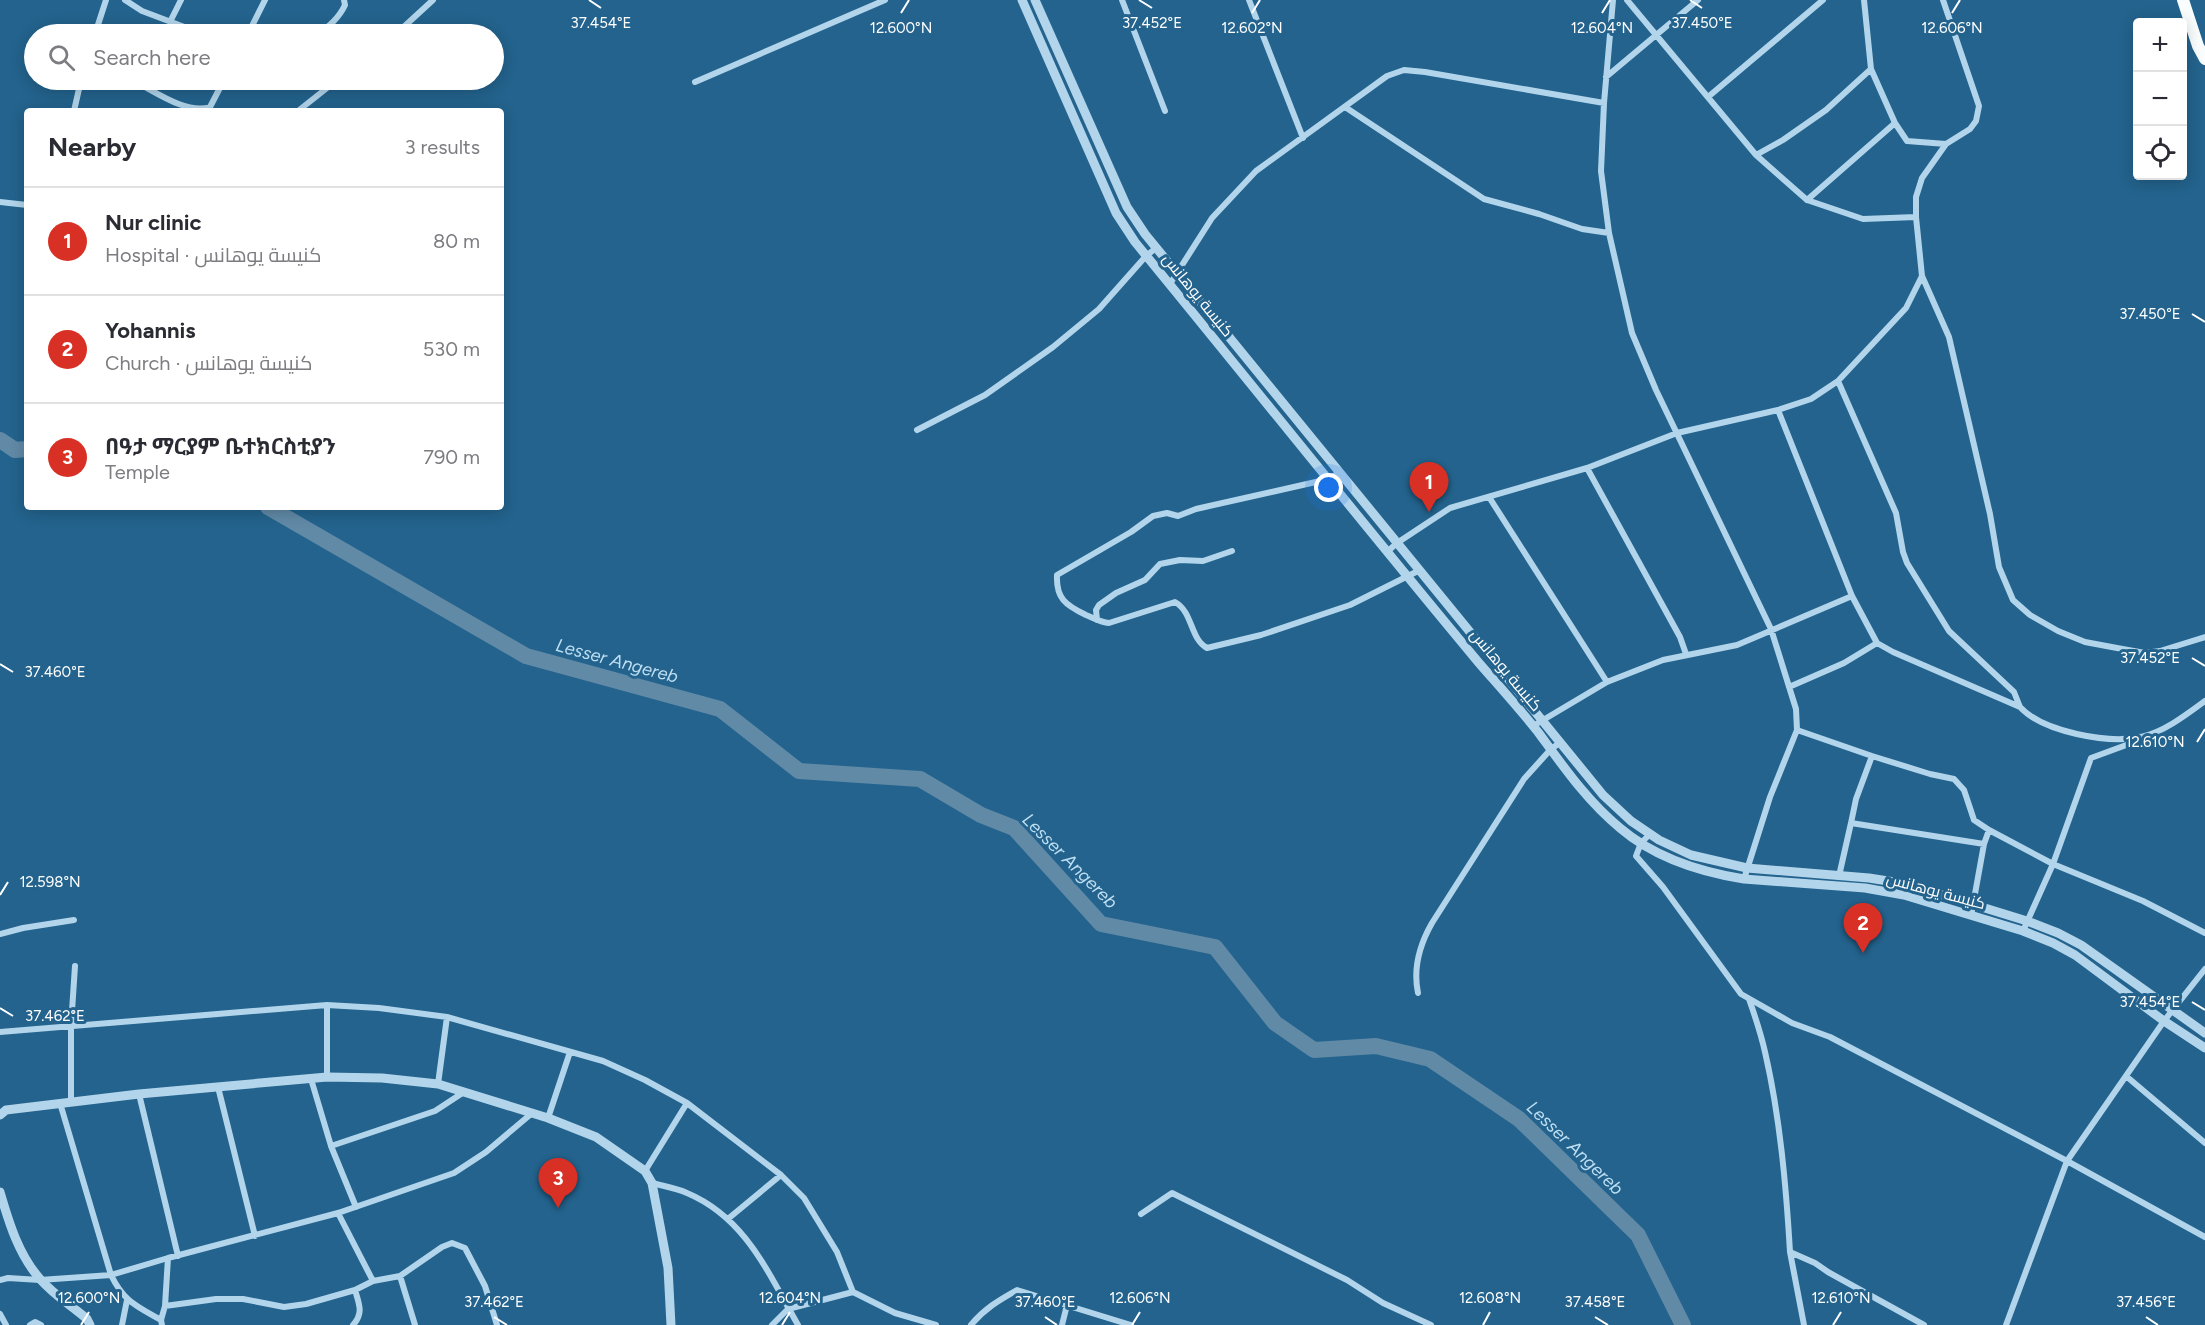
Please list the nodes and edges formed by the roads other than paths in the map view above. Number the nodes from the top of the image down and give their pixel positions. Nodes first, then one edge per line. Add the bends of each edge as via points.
1 (106, 0) edge
2 (125, 0) edge
3 (182, 0) edge
4 (265, 0) edge
5 (344, 0) edge
6 (433, 0) edge
7 (885, 0) edge
8 (1023, 0) edge
9 (1035, 0) edge
10 (1122, 0) edge
11 (1250, 0) edge
12 (1613, 0) edge
13 (1627, 0) edge
14 (1698, 0) edge
15 (1823, 0) edge
16 (1864, 0) edge
17 (1943, 0) edge
18 (2183, 0) edge
19 (170, 22) junction
20 (98, 24) edge
21 (176, 24) edge
22 (253, 24) edge
23 (332, 24) edge
24 (407, 24) edge
25 (1657, 36) junction
26 (2205, 59) edge
27 (1871, 69) junction
28 (1606, 77) junction
29 (695, 82) dead end
30 (79, 90) edge
31 (152, 90) edge
32 (219, 90) edge
33 (324, 90) edge
34 (1708, 97) junction
35 (1604, 103) junction
36 (1345, 107) junction
37 (75, 108) edge
38 (191, 108) edge
39 (207, 108) edge
40 (302, 108) edge
41 (1165, 111) dead end
42 (1895, 123) junction
43 (1303, 138) junction
44 (1946, 144) junction
45 (1756, 155) junction
46 (1807, 200) junction
47 (0, 202) edge
48 (24, 205) edge
49 (1916, 217) junction
50 (1609, 233) junction
51 (1156, 248) junction
52 (1146, 256) junction
53 (1176, 273) junction
54 (1922, 276) junction
55 (1170, 284) junction
56 (1838, 381) junction
57 (1778, 410) junction
58 (917, 430) dead end
59 (1677, 433) junction
60 (1587, 468) junction
61 (1340, 472) junction
62 (1329, 479) junction
63 (1489, 497) junction
64 (1398, 543) junction
65 (1232, 551) dead end
66 (1387, 552) junction
67 (1420, 570) junction
68 (1408, 577) junction
69 (1852, 596) junction
70 (1097, 620) junction
71 (1772, 629) junction
72 (2205, 637) edge
73 (1876, 643) junction
74 (1686, 654) junction
75 (1607, 682) junction
76 (1789, 687) junction
77 (2205, 701) edge
78 (2020, 707) junction
79 (1543, 720) junction
80 (1533, 726) junction
81 (1797, 730) junction
82 (2139, 737) junction
83 (1561, 742) junction
84 (1551, 749) junction
85 (1872, 756) junction
86 (1851, 823) junction
87 (1989, 830) junction
88 (1650, 834) junction
89 (1641, 843) junction
90 (1984, 844) junction
91 (2053, 864) junction
92 (1748, 868) junction
93 (1839, 876) junction
94 (1744, 879) junction
95 (1974, 905) junction
96 (1971, 916) junction
97 (74, 920) dead end
98 (2027, 921) junction
99 (2023, 932) junction
100 (2205, 933) edge
101 (0, 934) edge
102 (75, 966) dead end
103 (2205, 969) edge
104 (2118, 972) junction
105 (2112, 981) junction
106 (1418, 993) dead end
107 (1749, 999) junction
108 (327, 1005) junction
109 (2173, 1010) junction
110 (447, 1017) junction
111 (2164, 1021) junction
112 (71, 1026) junction
113 (0, 1032) edge
114 (2205, 1032) edge
115 (2205, 1048) edge
116 (570, 1052) junction
117 (2126, 1076) junction
118 (327, 1077) junction
119 (311, 1079) junction
120 (438, 1084) junction
121 (218, 1087) junction
122 (465, 1091) junction
123 (139, 1094) junction
124 (71, 1101) junction
125 (60, 1103) junction
126 (687, 1103) junction
127 (2, 1112) edge
128 (531, 1114) junction
129 (548, 1118) junction
130 (2205, 1143) edge
131 (332, 1146) junction
132 (2067, 1161) junction
133 (645, 1171) junction
134 (781, 1175) junction
135 (652, 1183) junction
136 (0, 1192) edge
137 (356, 1207) junction
138 (338, 1213) junction
139 (1142, 1214) dead end
140 (729, 1218) junction
141 (2205, 1225) edge
142 (255, 1236) junction
143 (2203, 1236) edge
144 (1790, 1252) junction
145 (178, 1256) junction
146 (168, 1258) junction
147 (111, 1275) junction
148 (400, 1276) junction
149 (0, 1280) edge
150 (40, 1280) junction
151 (373, 1281) junction
152 (355, 1290) junction
153 (853, 1292) junction
154 (127, 1300) junction
155 (1067, 1305) junction
156 (165, 1306) junction
157 (788, 1309) junction
158 (0, 1314) edge
159 (162, 1322) edge
160 (6, 1325) edge
161 (30, 1325) edge
162 (41, 1325) edge
163 (90, 1325) edge
164 (122, 1325) edge
165 (353, 1325) edge
166 (416, 1325) edge
167 (496, 1325) edge
168 (672, 1325) edge
169 (772, 1325) edge
170 (798, 1325) edge
171 (936, 1325) edge
172 (971, 1325) edge
173 (1062, 1325) edge
174 (1131, 1325) edge
175 (1431, 1325) edge
176 (1804, 1325) edge
177 (1924, 1325) edge
178 (2006, 1325) edge

1 - 20 street
2 - 19 street
3 - 19 street
4 - 22 street
5 - 23 street via 343,10
6 - 24 street
7 - 29 street
8 - 52 street, كنيسة يوهانس via 1116,213
9 - 51 street via 1127,207
10 - 41 street
11 - 43 street
12 - 28 street
13 - 25 street
14 - 25 street
15 - 34 street
16 - 27 street
17 - 44 street via 1979,106 1970,129
18 - 26 highway
19 - 21 street
25 - 28 street
25 - 34 street
27 - 42 street
27 - 45 street via 1826,110
28 - 35 street
30 - 37 street
31 - 38 street
32 - 39 street
33 - 40 street
34 - 45 street
35 - 36 street via 1404,70 1387,76
35 - 50 street via 1600,171
36 - 43 street
36 - 50 street via 1484,199 1582,229
42 - 44 street via 1907,141
42 - 46 street
43 - 53 street via 1256,171 1212,218
44 - 49 street via 1922,178 1916,197
45 - 46 street
46 - 49 street via 1863,219
47 - 48 street
49 - 54 street
50 - 59 street via 1632,333
51 - 52 street
51 - 53 street
52 - 55 street, كنيسة يوهانس
52 - 58 street via 1099,309 1053,347 985,395
53 - 55 street
53 - 61 street
54 - 56 street via 1905,308
54 - 72 street via 1949,337 1999,567 2013,600 2039,621 2085,642 2145,652
55 - 62 street, كنيسة يوهانس
56 - 57 street via 1811,399
56 - 78 street via 1896,513 1907,563 1949,631 2014,692
57 - 59 street
57 - 69 street
59 - 60 street
59 - 71 street
60 - 63 street
60 - 74 street
61 - 62 street
61 - 64 street
62 - 66 street, كنيسة يوهانس
62 - 70 street via 1178,516 1161,513 1057,575 1062,600
63 - 64 street via 1450,508
63 - 75 street
64 - 66 street
64 - 67 street
65 - 70 street via 1203,561 1160,564 1145,580 1099,604
66 - 68 street, كنيسة يوهانس
67 - 68 street
67 - 79 street
68 - 70 street via 1350,605 1261,635 1207,648 1186,612 1175,602 1109,623
68 - 80 street, كنيسة يوهانس
69 - 71 street
69 - 73 street
71 - 74 street via 1737,645
71 - 76 street
73 - 76 street via 1844,663
73 - 78 street
74 - 75 street
75 - 79 street
76 - 81 street
77 - 82 street via 2153,733
78 - 82 street via 2048,726 2095,738
79 - 80 street
79 - 83 street
80 - 84 street, كنيسة يوهانس
81 - 85 street
81 - 92 street
82 - 91 street via 2091,758
83 - 84 street
83 - 88 street via 1603,795
84 - 89 street, كنيسة يوهانس via 1593,804
84 - 106 street via 1524,779 1422,941
85 - 86 street
85 - 87 street via 1954,779 1964,790 1974,820
86 - 90 street
86 - 93 street
87 - 90 street
87 - 91 street
88 - 89 street
88 - 92 street via 1691,855
89 - 94 street, كنيسة يوهانس via 1688,866
89 - 107 street via 1636,856 1741,994
90 - 95 street
91 - 98 street
91 - 100 street
92 - 93 street
92 - 94 street
93 - 95 street via 1907,884
94 - 96 street, كنيسة يوهانس via 1865,888 1904,895
95 - 96 street
95 - 98 street
96 - 99 street, كنيسة يوهانس
97 - 101 street
98 - 99 street
98 - 104 street via 2081,945
99 - 105 street, كنيسة يوهانس via 2075,955
102 - 112 street
103 - 109 street
104 - 105 street
104 - 109 street
105 - 111 street, كنيسة يوهانس
107 - 132 street
107 - 144 street via 1765,1052 1774,1107
108 - 110 street
108 - 112 street
108 - 118 street
109 - 111 street
109 - 114 street
110 - 116 street
110 - 120 street
111 - 115 street, كنيسة يوهانس
111 - 117 street
112 - 113 street
112 - 124 street
116 - 126 street via 603,1061
116 - 129 street
117 - 130 street
117 - 132 street
118 - 119 street
118 - 120 street
119 - 121 street
119 - 131 street
120 - 122 street
121 - 123 street
121 - 142 street
122 - 128 street
122 - 131 street via 435,1111
123 - 124 street
123 - 145 street
124 - 125 street
125 - 127 street
125 - 147 street
126 - 133 street
126 - 134 street
128 - 129 street
128 - 137 street via 454,1173
129 - 133 street via 596,1137
131 - 137 street
132 - 143 street
132 - 178 street
133 - 135 street
134 - 140 street
134 - 153 street via 804,1198 837,1252
135 - 140 street via 686,1192
135 - 168 street via 668,1268
136 - 150 street via 24,1258
137 - 138 street
138 - 142 street
138 - 151 street
139 - 175 street via 1172,1193
140 - 157 street via 748,1240
141 - 143 street
142 - 145 street
144 - 176 street
144 - 177 street
145 - 146 street
146 - 147 street
146 - 156 street
147 - 150 street
147 - 154 street
148 - 151 street
148 - 166 street
148 - 167 street via 442,1247 460,1245 485,1286
149 - 150 street
150 - 163 street
151 - 152 street
152 - 156 street via 284,1307 243,1299
152 - 165 street via 361,1311
153 - 157 street
153 - 171 street via 895,1313
154 - 159 street
154 - 164 street
155 - 172 street via 1017,1290 997,1300
155 - 173 street
155 - 174 street
156 - 159 street
157 - 169 street
157 - 170 street
158 - 160 street
161 - 162 street

